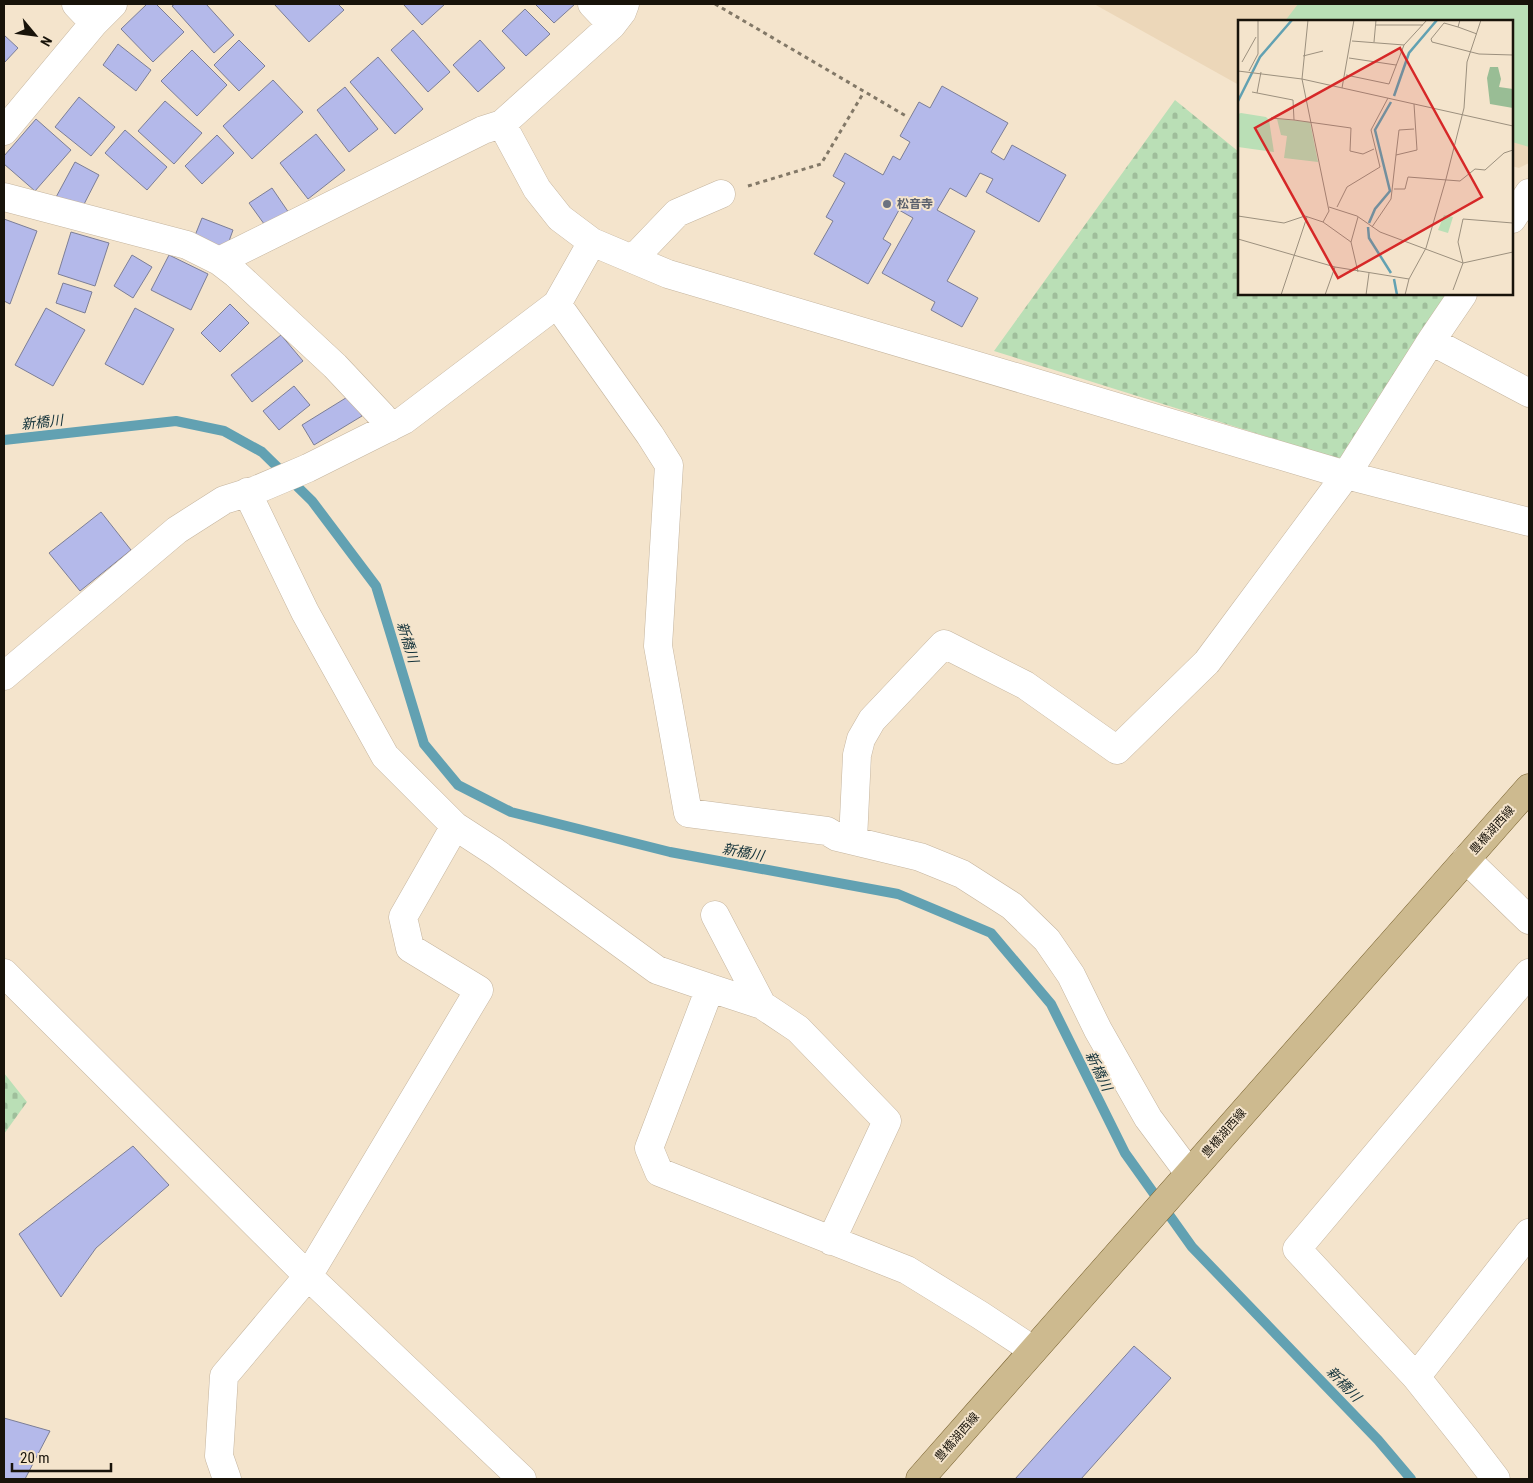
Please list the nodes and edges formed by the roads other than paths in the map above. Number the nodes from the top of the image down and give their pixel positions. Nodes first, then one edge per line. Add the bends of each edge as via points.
1 (113, 4) edge
2 (592, 4) edge
3 (85, 14) edge
4 (618, 14) edge
5 (502, 124) junction
6 (4, 131) edge
7 (1529, 193) edge
8 (722, 194) road end
9 (4, 197) edge
10 (1513, 217) edge
11 (592, 242) junction
12 (633, 259) junction
13 (219, 261) junction
14 (1462, 295) edge
15 (557, 304) junction
16 (1431, 342) junction
17 (1529, 393) edge
18 (389, 428) junction
19 (1346, 475) junction
20 (252, 491) junction
21 (1529, 522) edge
22 (4, 676) edge
23 (1529, 788) edge
24 (454, 826) junction
25 (853, 840) junction
26 (1466, 859) junction
27 (715, 916) dead end
28 (1529, 920) edge
29 (4, 973) edge
30 (1529, 973) edge
31 (710, 988) junction
32 (762, 1005) junction
33 (1186, 1176) junction
34 (1529, 1232) edge
35 (831, 1241) junction
36 (308, 1276) junction
37 (1034, 1350) junction
38 (1416, 1377) junction
39 (227, 1479) edge
40 (522, 1479) edge
41 (920, 1479) edge
42 (1496, 1479) edge

1 - 3 street
2 - 4 street
3 - 6 street
4 - 5 street
5 - 11 street via 537,189 560,218
5 - 13 street via 483,130
7 - 10 street
8 - 12 street via 677,213
9 - 13 street via 187,246
11 - 12 street
11 - 15 street
12 - 19 street via 677,276
13 - 18 street via 335,366 382,416
14 - 16 street
15 - 18 street
15 - 25 street via 669,465 658,646 688,813 827,830 838,837
16 - 17 street
16 - 19 street
18 - 20 street via 308,468
19 - 21 street
19 - 25 street via 1207,662 1117,750 1025,685 944,644 872,720 861,739 857,755
20 - 22 street via 224,500 176,530
20 - 24 street via 305,612 385,756
23 - 26 main road, 豊橋湖西線
24 - 31 street via 495,852 657,970
24 - 36 street via 403,917 410,948 479,990
25 - 33 street via 920,857 962,874 1012,906 1047,940 1071,975 1148,1118
26 - 28 street
26 - 33 main road, 豊橋湖西線
27 - 32 street
29 - 36 street
30 - 38 street via 1297,1249
31 - 32 street
31 - 35 street via 649,1148 659,1172
32 - 35 street via 798,1029 887,1122
33 - 37 main road, 豊橋湖西線
34 - 38 street
35 - 37 street via 907,1270
36 - 39 street via 224,1376 219,1456
36 - 40 street
37 - 41 main road, 豊橋湖西線
38 - 42 street

